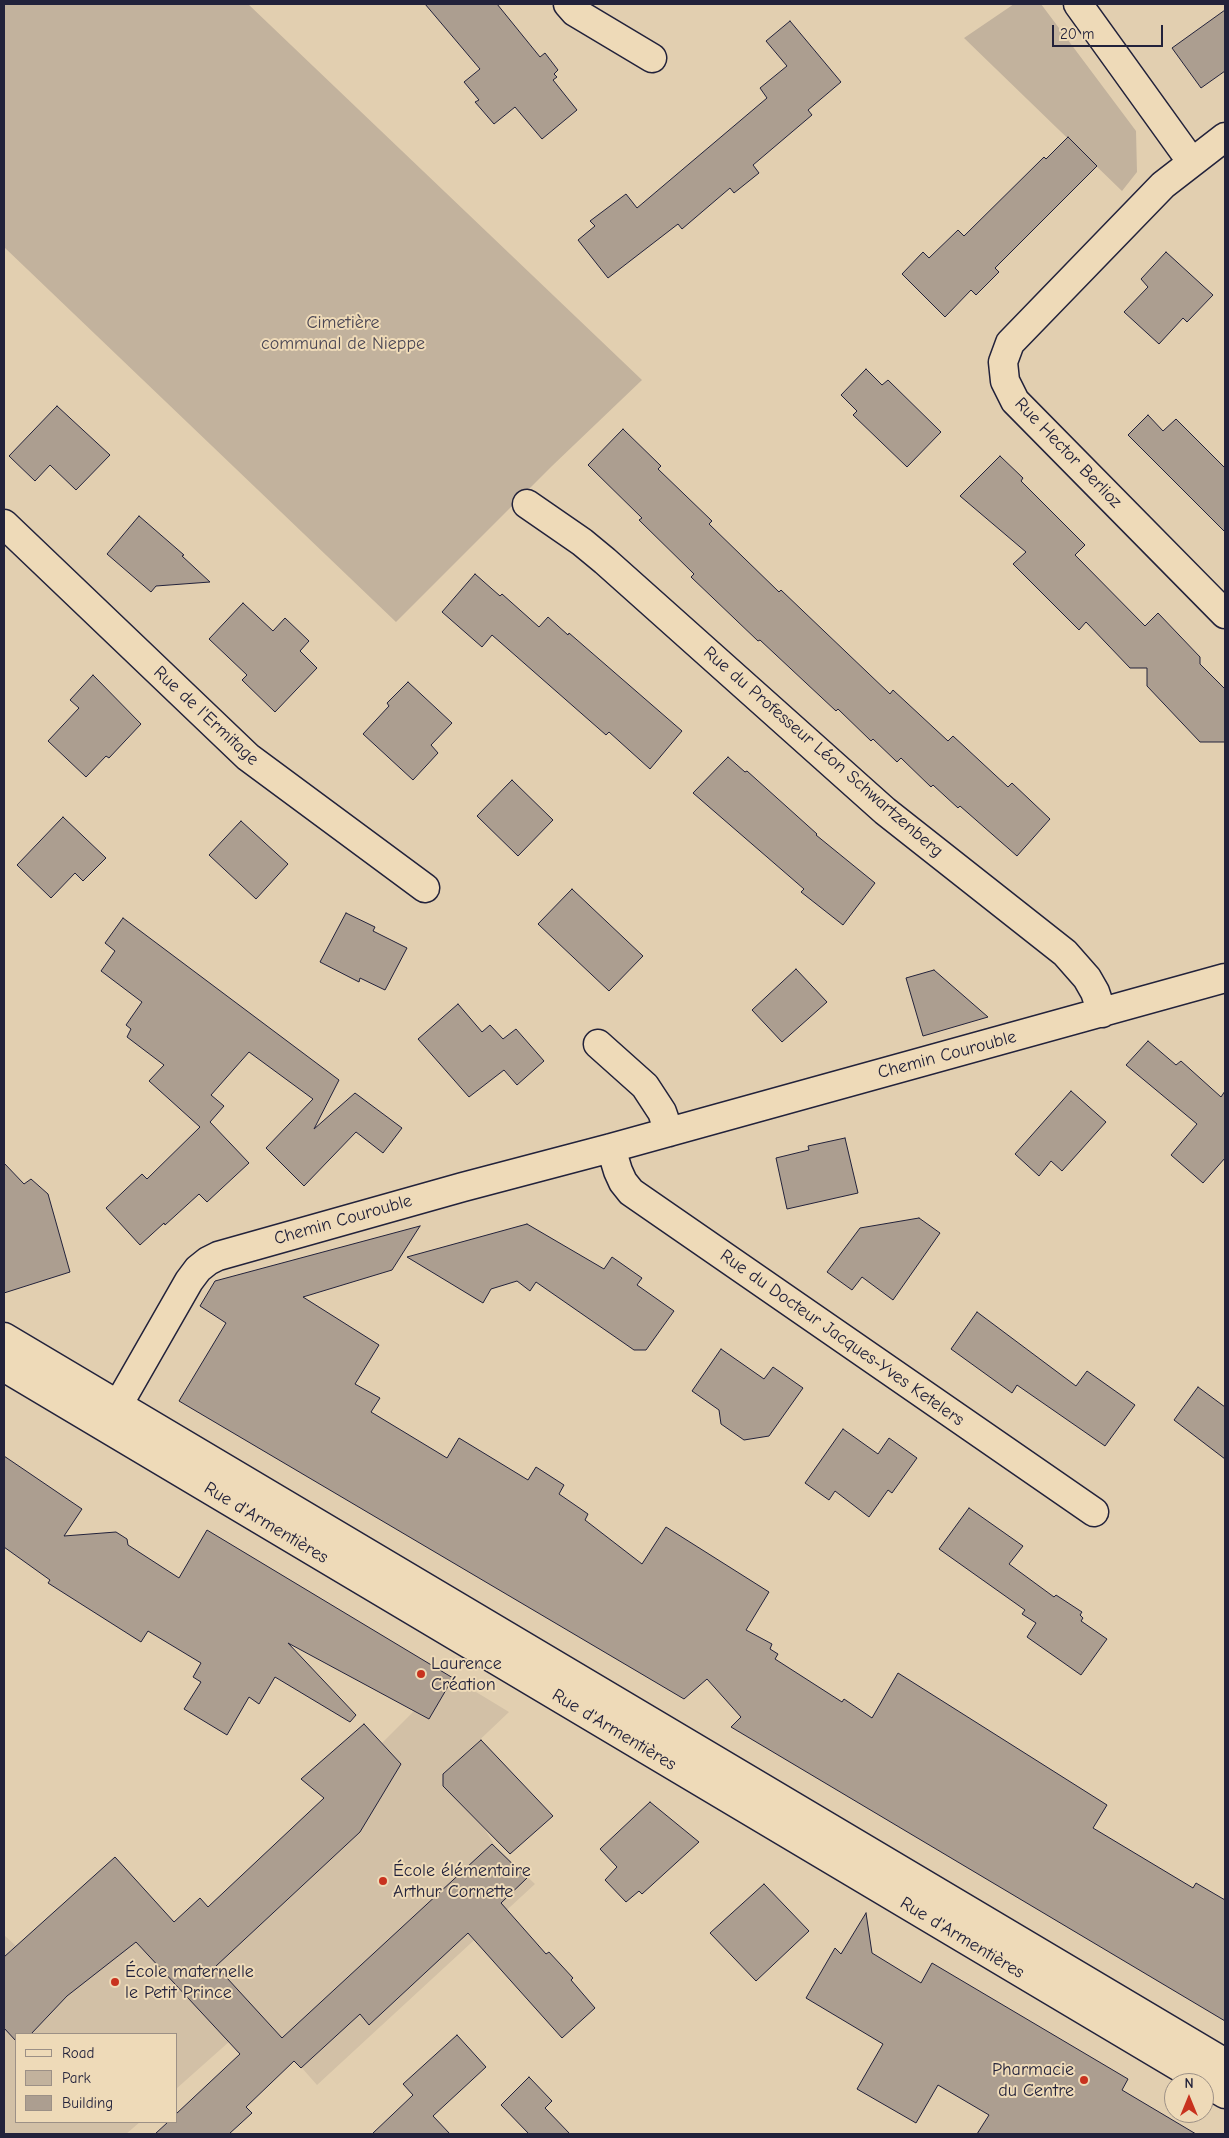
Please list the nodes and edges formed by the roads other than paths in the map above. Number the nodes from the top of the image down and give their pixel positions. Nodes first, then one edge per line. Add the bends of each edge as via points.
1 (568, 4) edge
2 (1078, 4) edge
3 (652, 58) dead end
4 (1225, 137) edge
5 (1191, 161) junction
6 (527, 504) dead end
7 (4, 524) edge
8 (1225, 614) edge
9 (425, 888) dead end
10 (1225, 978) edge
11 (1102, 1013) junction
12 (598, 1044) dead end
13 (669, 1132) junction
14 (611, 1148) junction
15 (4, 1337) edge
16 (4, 1367) edge
17 (112, 1416) junction
18 (1094, 1512) dead end
19 (1225, 2063) edge
20 (1225, 2094) edge

1 - 3 street via 575,12
2 - 5 street
4 - 5 street, Rue Hector Berlioz
5 - 8 street, Rue Hector Berlioz via 1163,185 1010,343 1005,353 1003,373 1016,401
6 - 11 street, Rue du Professeur Léon Schwartzenberg via 582,542 885,811 1065,953 1091,985
7 - 9 street, Rue de l'Ermitage via 248,757
10 - 11 street, Chemin Courouble
11 - 13 street, Chemin Courouble
12 - 13 street via 645,1086 662,1112
13 - 14 street, Chemin Courouble
14 - 17 street, Chemin Courouble via 208,1260 189,1281
14 - 18 street, Rue du Docteur Jacques-Yves Ketelers via 618,1171 631,1192
15 - 17 street, Rue d'Armentières
16 - 17 street, Rue d'Armentières
17 - 19 street, Rue d'Armentières
17 - 20 street, Rue d'Armentières

